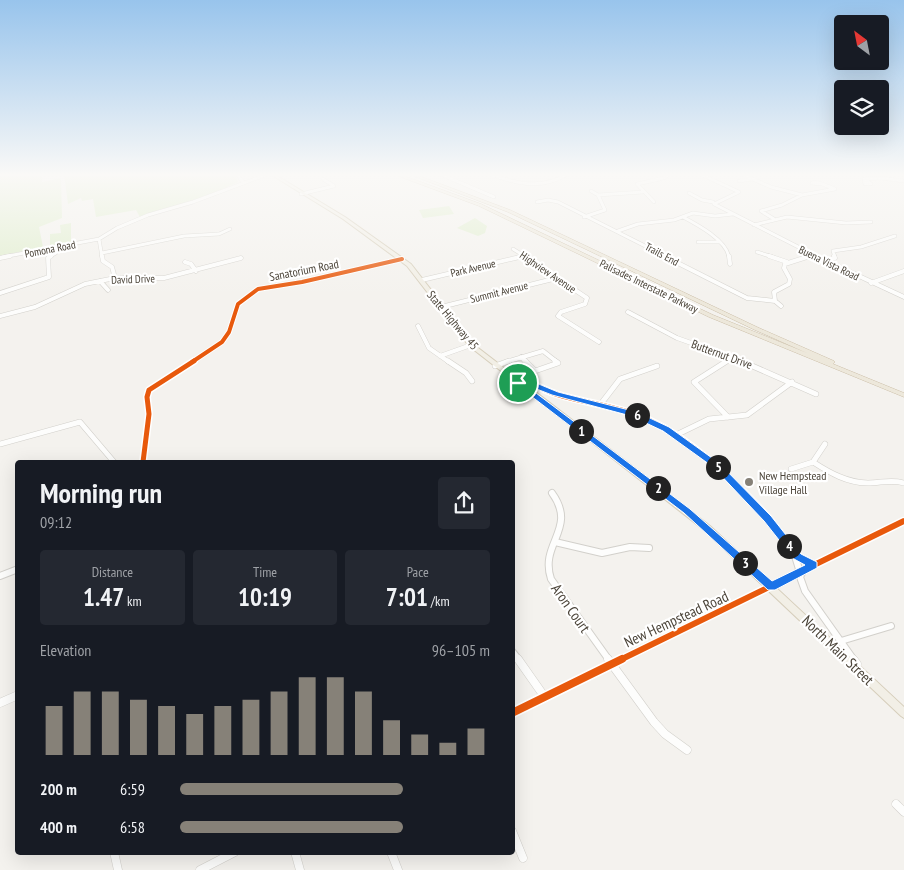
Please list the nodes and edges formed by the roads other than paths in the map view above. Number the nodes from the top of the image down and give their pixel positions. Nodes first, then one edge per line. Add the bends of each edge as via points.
1 (153, 215) edge
2 (338, 215) edge
3 (500, 215) edge
4 (517, 215) edge
5 (579, 215) edge
6 (593, 215) edge
7 (691, 215) edge
8 (707, 215) edge
9 (728, 215) edge
10 (734, 215) edge
11 (766, 215) edge
12 (583, 217) junction
13 (683, 217) junction
14 (774, 220) junction
15 (871, 222) dead end
16 (753, 225) junction
17 (230, 229) dead end
18 (617, 231) junction
19 (895, 236) dead end
20 (98, 239) junction
21 (698, 242) dead end
22 (718, 242) junction
23 (56, 248) junction
24 (512, 249) dead end
25 (757, 252) dead end
26 (102, 253) junction
27 (814, 255) junction
28 (524, 256) junction
29 (0, 258) edge
30 (241, 258) dead end
31 (402, 259) junction
32 (826, 261) junction
33 (185, 262) dead end
34 (787, 262) junction
35 (730, 264) dead end
36 (196, 270) junction
37 (904, 271) edge
38 (115, 278) junction
39 (557, 278) junction
40 (422, 280) junction
41 (100, 281) junction
42 (871, 283) junction
43 (108, 290) dead end
44 (0, 293) edge
45 (904, 298) edge
46 (775, 301) junction
47 (781, 306) dead end
48 (441, 307) junction
49 (628, 312) dead end
50 (0, 316) edge
51 (418, 326) dead end
52 (599, 342) dead end
53 (471, 345) junction
54 (440, 356) junction
55 (521, 357) junction
56 (733, 357) junction
57 (495, 366) junction
58 (657, 366) dead end
59 (841, 371) junction
60 (472, 381) dead end
61 (792, 382) junction
62 (518, 383) junction
63 (904, 391) edge
64 (816, 394) dead end
65 (904, 395) edge
66 (904, 401) edge
67 (600, 406) junction
68 (728, 417) junction
69 (676, 435) junction
70 (0, 444) edge
71 (825, 444) dead end
72 (112, 460) edge
73 (143, 460) edge
74 (813, 462) junction
75 (791, 469) dead end
76 (904, 483) edge
77 (552, 494) dead end
78 (904, 522) edge
79 (555, 542) junction
80 (649, 548) dead end
81 (793, 551) junction
82 (814, 565) junction
83 (15, 570) edge
84 (804, 570) junction
85 (796, 574) junction
86 (0, 576) edge
87 (771, 586) junction
88 (891, 626) dead end
89 (842, 642) junction
90 (515, 655) edge
91 (611, 663) junction
92 (862, 673) junction
93 (15, 696) edge
94 (544, 696) junction
95 (0, 703) edge
96 (515, 711) edge
97 (904, 712) edge
98 (687, 750) dead end
99 (896, 804) dead end
100 (904, 812) edge
101 (515, 838) edge
102 (115, 855) edge
103 (229, 855) edge
104 (296, 855) edge
105 (392, 855) edge
106 (524, 858) dead end
107 (118, 870) edge
108 (200, 870) edge
109 (300, 870) edge
110 (398, 870) edge

1 - 20 street, Pomona Road
2 - 31 main road, State Highway 45
3 - 59 highway, Palisades Interstate Parkway via 686,305
4 - 63 highway, Palisades Interstate Parkway via 771,336
5 - 12 street, Trails End
6 - 12 street
7 - 13 street
8 - 9 street
10 - 16 street, Buena Vista Road
11 - 14 street
12 - 18 street, Trails End
13 - 18 street
13 - 22 street
14 - 15 street via 787,217
14 - 16 street
16 - 27 street, Buena Vista Road
17 - 26 street via 219,234 184,236
18 - 46 street, Trails End via 747,298
19 - 32 street via 861,247 836,250 833,252 835,258
20 - 23 street, Pomona Road
20 - 26 street
21 - 22 street
22 - 35 street via 728,252
23 - 29 street, Pomona Road
23 - 44 street via 56,253 48,258 47,278
24 - 28 street, Highview Avenue
25 - 34 street
26 - 38 street
27 - 32 street, Buena Vista Road
27 - 34 street
28 - 39 street, Highview Avenue
28 - 40 street, Park Avenue
30 - 36 street, David Drive
31 - 40 main road, State Highway 45
31 - 73 street, Sanatorium Road via 302,282 264,287 249,294 237,307 222,342 149,390 146,395 149,410
32 - 42 street, Buena Vista Road
33 - 36 street
34 - 46 street via 784,268 789,284 774,292
36 - 38 street, David Drive via 164,278
37 - 42 street
38 - 41 street, David Drive
39 - 48 street, Summit Avenue
39 - 52 street, Highview Avenue via 588,301 561,312 559,319
40 - 48 main road, State Highway 45
41 - 43 street
41 - 50 street, David Drive via 71,289 30,309
42 - 45 street, Buena Vista Road
46 - 47 street
48 - 53 main road, State Highway 45
49 - 56 street, Butternut Drive via 677,338
51 - 54 street via 429,348
53 - 54 street
53 - 57 main road, State Highway 45
54 - 60 street via 466,373
55 - 55 street via 542,351 558,363 535,371
55 - 57 street
56 - 61 street, Butternut Drive
56 - 68 street via 694,382
57 - 62 main road, State Highway 45
58 - 67 street via 620,379
59 - 65 highway, Palisades Interstate Parkway
59 - 66 highway
61 - 64 street, Butternut Drive
61 - 68 street via 747,415
62 - 67 street via 526,382
62 - 87 main road, State Highway 45 via 687,511
67 - 69 street via 645,418
68 - 69 street via 710,419
69 - 81 street via 725,474 768,518
70 - 72 street via 80,422
71 - 74 street
74 - 75 street
74 - 76 street via 849,480 873,483 887,479
77 - 79 street, Aron Court via 563,509 562,526
78 - 82 street, New Hempstead Road
79 - 80 street via 602,553 630,547
79 - 91 street, Aron Court via 548,568 552,583
81 - 82 street
81 - 85 street via 799,569
82 - 84 street, New Hempstead Road
83 - 86 street
84 - 85 street, New Hempstead Road
84 - 89 street via 800,577 805,591
85 - 87 street, New Hempstead Road
87 - 91 street, New Hempstead Road
87 - 92 main road, North Main Street
88 - 89 street
89 - 92 street
90 - 94 street
91 - 94 street, New Hempstead Road
91 - 98 street, Aron Court via 654,722
92 - 97 main road, North Main Street
93 - 95 street
94 - 96 street, New Hempstead Road
99 - 100 street
101 - 106 street
102 - 107 street
103 - 108 street
104 - 109 street
105 - 110 street

